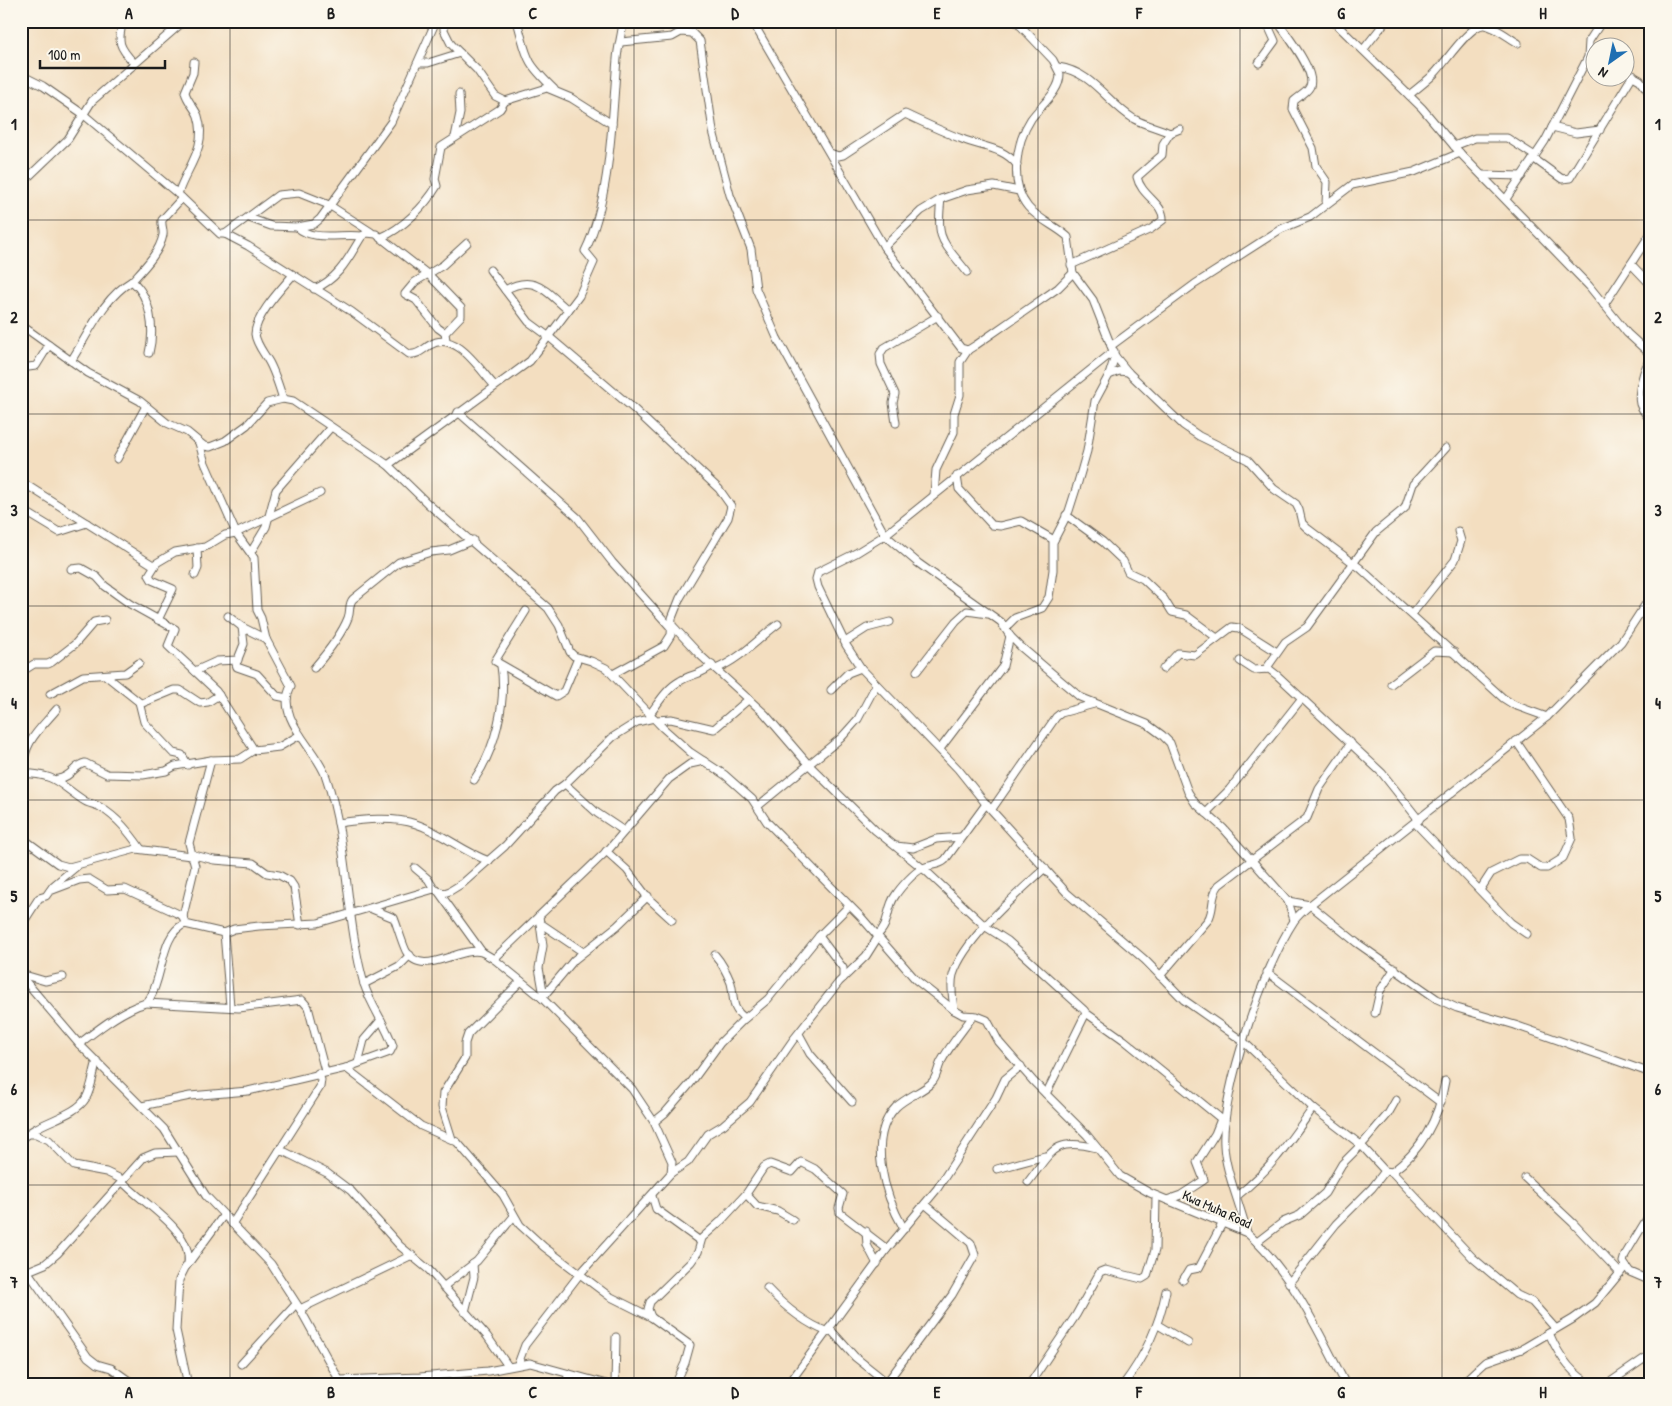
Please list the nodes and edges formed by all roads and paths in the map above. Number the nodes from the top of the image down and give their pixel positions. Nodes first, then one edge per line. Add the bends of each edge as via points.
1 (123, 21) edge
2 (184, 21) edge
3 (436, 21) edge
4 (444, 21) edge
5 (517, 21) edge
6 (624, 21) edge
7 (752, 21) edge
8 (1016, 21) edge
9 (1266, 21) edge
10 (1277, 21) edge
11 (1333, 21) edge
12 (1386, 21) edge
13 (1602, 21) edge
14 (1591, 38) edge
15 (621, 42) junction
16 (1518, 43) dead end
17 (1363, 50) junction
18 (460, 53) junction
19 (194, 62) dead end
20 (134, 63) junction
21 (418, 63) junction
22 (1259, 63) dead end
23 (1058, 67) junction
24 (1584, 69) edge
25 (21, 75) edge
26 (1634, 76) edge
27 (1625, 88) edge
28 (556, 91) junction
29 (459, 94) dead end
30 (1409, 95) junction
31 (1651, 95) edge
32 (505, 101) junction
33 (83, 114) junction
34 (612, 124) junction
35 (1552, 126) junction
36 (1180, 129) dead end
37 (1600, 130) junction
38 (1170, 133) junction
39 (455, 137) junction
40 (1454, 146) junction
41 (830, 153) junction
42 (1460, 153) junction
43 (1534, 157) junction
44 (1018, 165) junction
45 (1482, 175) junction
46 (1522, 176) junction
47 (21, 184) edge
48 (1019, 191) junction
49 (180, 196) junction
50 (941, 199) junction
51 (1506, 199) junction
52 (1326, 204) junction
53 (329, 205) junction
54 (249, 218) junction
55 (297, 227) junction
56 (371, 232) junction
57 (1651, 233) edge
58 (225, 234) junction
59 (362, 236) junction
60 (380, 238) junction
61 (467, 243) dead end
62 (884, 247) junction
63 (1631, 264) junction
64 (1071, 265) junction
65 (490, 270) dead end
66 (967, 272) dead end
67 (1073, 273) junction
68 (427, 274) junction
69 (293, 275) junction
70 (132, 281) junction
71 (1651, 285) edge
72 (314, 289) junction
73 (505, 290) junction
74 (1604, 305) junction
75 (568, 310) junction
76 (938, 316) junction
77 (21, 325) edge
78 (446, 336) junction
79 (548, 336) junction
80 (49, 345) junction
81 (968, 350) junction
82 (1113, 351) junction
83 (149, 353) dead end
84 (1651, 357) edge
85 (71, 361) junction
86 (21, 368) edge
87 (1128, 372) junction
88 (1109, 375) junction
89 (494, 385) junction
90 (283, 399) junction
91 (146, 406) junction
92 (458, 412) junction
93 (1651, 421) edge
94 (896, 423) dead end
95 (331, 427) junction
96 (198, 443) junction
97 (1446, 448) dead end
98 (117, 459) dead end
99 (388, 466) junction
100 (957, 476) junction
101 (25, 484) dead end
102 (320, 493) dead end
103 (934, 495) junction
104 (21, 509) edge
105 (1066, 516) junction
106 (268, 517) junction
107 (87, 523) junction
108 (1458, 532) dead end
109 (236, 533) junction
110 (885, 535) junction
111 (472, 540) junction
112 (1054, 540) junction
113 (197, 548) junction
114 (252, 552) junction
115 (1353, 562) junction
116 (156, 564) junction
117 (71, 569) dead end
118 (195, 575) dead end
119 (1651, 596) edge
120 (526, 611) dead end
121 (1412, 614) junction
122 (990, 615) junction
123 (228, 616) dead end
124 (105, 620) dead end
125 (158, 620) junction
126 (890, 622) dead end
127 (778, 624) dead end
128 (672, 627) junction
129 (1006, 627) junction
130 (242, 628) junction
131 (1010, 636) junction
132 (1217, 638) junction
133 (266, 639) junction
134 (845, 642) junction
135 (1277, 652) junction
136 (1455, 652) junction
137 (578, 658) junction
138 (238, 660) junction
139 (1240, 661) dead end
140 (139, 663) dead end
141 (21, 666) edge
142 (501, 666) junction
143 (714, 667) junction
144 (314, 668) dead end
145 (861, 668) junction
146 (1164, 669) dead end
147 (1266, 669) junction
148 (196, 671) junction
149 (917, 671) dead end
150 (613, 674) junction
151 (105, 675) junction
152 (1391, 684) dead end
153 (876, 685) junction
154 (831, 690) dead end
155 (50, 694) dead end
156 (219, 695) junction
157 (286, 698) junction
158 (1302, 698) junction
159 (750, 699) junction
160 (140, 704) junction
161 (1094, 704) junction
162 (58, 709) dead end
163 (654, 717) junction
164 (1548, 717) junction
165 (300, 735) junction
166 (1516, 741) junction
167 (1351, 744) junction
168 (254, 750) junction
169 (940, 750) junction
170 (690, 752) junction
171 (22, 754) edge
172 (211, 760) junction
173 (705, 761) junction
174 (808, 764) junction
175 (188, 765) junction
176 (685, 767) junction
177 (22, 773) edge
178 (58, 779) junction
179 (474, 780) dead end
180 (565, 784) junction
181 (986, 804) junction
182 (758, 806) junction
183 (992, 809) junction
184 (1206, 813) junction
185 (1417, 822) junction
186 (338, 823) junction
187 (624, 831) junction
188 (21, 837) edge
189 (961, 837) junction
190 (895, 846) junction
191 (140, 849) junction
192 (606, 851) junction
193 (191, 855) junction
194 (1249, 860) junction
195 (489, 861) junction
196 (77, 866) junction
197 (415, 868) dead end
198 (1045, 868) junction
199 (922, 869) junction
200 (436, 890) junction
201 (1480, 890) junction
202 (50, 891) junction
203 (648, 896) junction
204 (1288, 901) junction
205 (849, 906) junction
206 (1310, 906) junction
207 (372, 909) junction
208 (350, 914) junction
209 (183, 916) junction
210 (539, 920) junction
211 (672, 920) dead end
212 (1294, 920) junction
213 (185, 924) junction
214 (300, 925) junction
215 (21, 926) edge
216 (986, 927) junction
217 (224, 933) junction
218 (1527, 934) dead end
219 (819, 936) junction
220 (878, 936) junction
221 (482, 952) junction
222 (583, 952) junction
223 (410, 955) junction
224 (716, 955) dead end
225 (494, 959) junction
226 (1394, 968) junction
227 (1268, 972) junction
228 (1160, 976) junction
229 (63, 977) dead end
230 (22, 978) edge
231 (844, 978) junction
232 (521, 981) junction
233 (364, 984) junction
234 (543, 997) junction
235 (146, 1003) junction
236 (230, 1006) junction
237 (954, 1010) junction
238 (1086, 1013) junction
239 (1375, 1013) dead end
240 (973, 1016) junction
241 (745, 1018) junction
242 (381, 1020) junction
243 (799, 1034) junction
244 (1244, 1042) junction
245 (79, 1044) junction
246 (96, 1061) junction
247 (358, 1063) junction
248 (1021, 1066) junction
249 (346, 1068) junction
250 (322, 1072) junction
251 (1651, 1073) edge
252 (1445, 1081) dead end
253 (1044, 1092) junction
254 (1396, 1100) dead end
255 (852, 1102) dead end
256 (1441, 1103) junction
257 (142, 1106) junction
258 (1312, 1108) junction
259 (1223, 1121) junction
260 (654, 1122) junction
261 (24, 1137) edge
262 (452, 1139) junction
263 (1361, 1145) junction
264 (1097, 1148) junction
265 (279, 1151) junction
266 (178, 1152) junction
267 (1045, 1156) junction
268 (997, 1168) dead end
269 (1389, 1171) junction
270 (671, 1173) junction
271 (1526, 1178) dead end
272 (122, 1181) junction
273 (1028, 1182) dead end
274 (746, 1194) junction
275 (652, 1196) junction
276 (1156, 1196) junction
277 (1237, 1196) junction
278 (1167, 1200) junction
279 (924, 1204) junction
280 (1651, 1212) edge
281 (223, 1216) junction
282 (514, 1216) junction
283 (793, 1220) dead end
284 (232, 1224) junction
285 (1222, 1224) junction
286 (904, 1229) junction
287 (866, 1231) junction
288 (1247, 1233) junction
289 (700, 1241) junction
290 (1257, 1242) junction
291 (887, 1249) junction
292 (412, 1256) junction
293 (21, 1262) edge
294 (473, 1264) junction
295 (877, 1264) junction
296 (188, 1265) junction
297 (1623, 1270) junction
298 (28, 1271) junction
299 (579, 1275) junction
300 (1183, 1280) dead end
301 (1651, 1281) edge
302 (1289, 1283) junction
303 (443, 1287) junction
304 (767, 1288) dead end
305 (1166, 1291) dead end
306 (298, 1307) junction
307 (466, 1312) junction
308 (651, 1317) junction
309 (1158, 1325) junction
310 (1556, 1328) junction
311 (829, 1330) junction
312 (1548, 1333) junction
313 (616, 1337) dead end
314 (1188, 1343) dead end
315 (1651, 1354) edge
316 (242, 1364) dead end
317 (518, 1364) junction
318 (508, 1366) junction
319 (569, 1374) junction
320 (341, 1383) edge
321 (888, 1384) edge
322 (135, 1385) edge
323 (188, 1385) edge
324 (565, 1385) edge
325 (610, 1385) edge
326 (615, 1385) edge
327 (675, 1385) edge
328 (788, 1385) edge
329 (1029, 1385) edge
330 (1124, 1385) edge
331 (1346, 1385) edge
332 (1460, 1385) edge
333 (1593, 1385) edge
334 (1606, 1385) edge

1 - 20 street via 120,44
2 - 20 street
3 - 21 street
4 - 18 street via 447,37
5 - 28 street via 526,58
6 - 15 street
7 - 41 street
8 - 23 street
9 - 22 street via 1275,41
10 - 52 street via 1302,54 1311,82 1309,88 1294,101 1293,109 1314,148 1316,166 1327,182
11 - 17 street
12 - 17 street
13 - 14 street
15 - 34 street
15 - 110 street via 672,37 681,32 692,33 700,41 713,131 730,195 751,249 756,289 778,338
16 - 30 street via 1490,27 1477,27 1436,72
17 - 30 street
18 - 21 street
18 - 32 street via 495,96
19 - 49 street via 185,92 199,119 200,136 196,161
20 - 33 street via 92,101
21 - 53 street via 391,122
23 - 38 street via 1084,76 1135,119
23 - 44 street via 1060,78 1057,86 1026,127
24 - 35 street
25 - 33 street
26 - 31 street
27 - 37 street
28 - 32 street via 547,88 536,90
28 - 34 street
29 - 39 street via 460,113
30 - 40 street
32 - 39 street via 500,109
33 - 47 street via 68,139
33 - 49 street
34 - 75 street via 604,190 594,232 585,251 594,262 584,288
35 - 37 street via 1576,132
35 - 43 street
36 - 38 street
37 - 43 street via 1567,180
38 - 64 street via 1163,144 1161,158 1137,177 1140,188 1162,209 1163,220 1151,229
39 - 60 street via 439,151 437,186 430,198 396,230
40 - 42 street
40 - 43 street via 1475,138 1507,138
41 - 44 street via 843,155 905,114 1006,154
41 - 62 street
42 - 45 street
42 - 52 street via 1414,172 1358,182
43 - 46 street
44 - 48 street
45 - 46 street
45 - 51 street
46 - 51 street
48 - 50 street via 994,186 967,190
48 - 64 street via 1029,208 1068,237
49 - 58 street via 210,227
49 - 70 street via 162,220 163,233 150,260
50 - 62 street via 921,211
50 - 66 street via 938,229 942,240
51 - 74 street
52 - 82 street via 1195,284
53 - 54 street via 305,194 280,195
53 - 55 street via 314,224
53 - 56 street
54 - 55 street via 271,226
54 - 58 street
55 - 59 street via 310,235
56 - 59 street
56 - 60 street
57 - 63 street
58 - 69 street
59 - 72 street via 340,271 326,284
60 - 68 street
61 - 68 street via 443,265
62 - 76 street
63 - 71 street
63 - 74 street
64 - 67 street
65 - 73 street
67 - 81 street via 1058,288
67 - 82 street via 1093,300
68 - 78 street via 462,312
68 - 78 street via 405,294 416,300
69 - 72 street
69 - 90 street via 264,312 255,332
70 - 83 street via 148,308 153,336
70 - 85 street via 118,289 107,303
72 - 78 street via 409,354 420,352
73 - 75 street via 520,282 532,282
73 - 79 street via 528,322
74 - 84 street
75 - 79 street
76 - 81 street via 955,342
76 - 94 street via 884,348 880,354 881,364 895,394
77 - 80 street
78 - 89 street
79 - 89 street via 530,361
79 - 128 street via 634,409 729,502 731,512 680,598
80 - 85 street
80 - 86 street via 36,366
81 - 103 street via 960,362 960,395 954,414 954,432 936,470
82 - 87 street
82 - 88 street
82 - 100 street
84 - 93 street via 1644,369 1640,403
85 - 91 street
87 - 88 street
87 - 115 street via 1183,425 1248,460 1274,490 1296,504 1302,523
88 - 105 street via 1095,401 1084,466
89 - 92 street
90 - 95 street via 293,400
90 - 96 street via 267,403 247,425 225,441 210,447
91 - 96 street via 167,423 187,432
91 - 98 street
92 - 99 street
92 - 128 street via 577,517 612,562
95 - 99 street
95 - 106 street via 276,490
96 - 109 street
97 - 115 street via 1413,484 1405,508 1376,532
99 - 111 street
100 - 103 street
100 - 112 street via 961,492 992,526 1021,521
101 - 107 street
102 - 106 street
103 - 110 street
104 - 107 street via 59,532
105 - 112 street
105 - 132 street via 1103,542 1123,561 1128,572 1140,577 1164,599 1172,612 1186,615
106 - 109 street
106 - 114 street via 263,534
107 - 116 street
108 - 121 street via 1461,541 1455,560
109 - 113 street
109 - 114 street
110 - 122 street
110 - 134 street via 817,575 818,587
111 - 137 street via 548,608 559,625 566,647
111 - 144 street via 449,550 399,562 353,598 348,618
112 - 129 street via 1051,589 1046,603 1015,618
113 - 116 street via 175,552
113 - 118 street
114 - 133 street via 257,587 255,600
115 - 121 street
115 - 135 street via 1307,627 1285,642
116 - 125 street via 149,575 152,580 173,589
117 - 125 street via 82,568
119 - 164 street via 1621,642
120 - 142 street via 495,662
121 - 136 street
122 - 129 street
122 - 149 street via 967,611 956,620
123 - 130 street
124 - 141 street via 94,622 75,644 48,664 34,664 26,669
125 - 148 street via 175,629 168,646
126 - 134 street via 868,628
127 - 143 street via 751,647
128 - 143 street
128 - 150 street via 664,646
129 - 131 street
130 - 133 street
130 - 138 street via 244,644
131 - 161 street via 1055,677
131 - 169 street via 1004,666
132 - 135 street via 1232,627 1239,628
132 - 146 street via 1195,655 1178,653
133 - 157 street via 292,686
134 - 145 street
135 - 147 street
136 - 152 street via 1434,651
136 - 164 street via 1503,698
137 - 142 street via 564,691 556,696
137 - 150 street via 599,664
138 - 148 street via 216,661
138 - 157 street via 239,669 257,674 277,696
139 - 147 street via 1258,671
140 - 151 street via 125,673
142 - 179 street via 504,684 494,737 488,759
143 - 159 street
143 - 163 street via 677,682
145 - 153 street
145 - 154 street via 848,673
147 - 158 street
148 - 156 street
150 - 163 street
151 - 155 street via 83,676
151 - 160 street
153 - 169 street
153 - 174 street via 858,719 841,738
156 - 160 street via 200,703 180,690 174,690
156 - 168 street
157 - 165 street
158 - 167 street
158 - 184 street via 1229,790
159 - 163 street via 714,729
159 - 174 street
160 - 175 street via 144,722 173,753 182,755
161 - 183 street via 1056,717
161 - 184 street via 1147,724 1162,735 1170,743 1188,792
162 - 171 street
163 - 170 street
163 - 180 street via 618,732
164 - 166 street
165 - 168 street via 279,747
165 - 186 street via 322,766
166 - 185 street
166 - 201 street via 1568,819 1572,838 1563,858 1547,868 1519,858 1491,873
167 - 185 street via 1382,774
167 - 194 street via 1319,789 1307,818
168 - 172 street via 240,759
169 - 181 street
170 - 173 street
170 - 176 street
171 - 177 street
172 - 175 street
172 - 193 street via 189,844
173 - 176 street
173 - 182 street
174 - 182 street
174 - 190 street
175 - 178 street via 134,776 107,774 85,763 66,778
176 - 187 street via 662,786
177 - 178 street
178 - 191 street via 84,801 99,806 124,826
180 - 187 street via 597,813
180 - 195 street
181 - 183 street
181 - 189 street
182 - 205 street via 767,822
183 - 198 street
184 - 194 street
185 - 201 street
185 - 206 street
186 - 195 street via 385,820 417,824
186 - 208 street
187 - 192 street
188 - 196 street via 58,864
189 - 190 street via 936,839 914,848
189 - 199 street via 942,863
190 - 199 street
191 - 193 street
191 - 196 street
192 - 203 street
192 - 210 street
193 - 209 street via 195,866
193 - 214 street via 253,863 267,873 290,881 294,887
194 - 204 street
194 - 228 street via 1215,890 1208,920
195 - 200 street via 450,891
196 - 202 street
197 - 200 street
198 - 216 street
198 - 228 street via 1068,894
199 - 216 street
199 - 220 street via 895,896
200 - 207 street
200 - 221 street
201 - 218 street
202 - 209 street via 89,879 107,890 121,888 132,891
202 - 215 street via 39,898
203 - 211 street
203 - 222 street
204 - 206 street
204 - 212 street
205 - 219 street
205 - 220 street
206 - 212 street
206 - 226 street
207 - 208 street
207 - 223 street via 394,918
208 - 214 street
208 - 233 street
209 - 213 street
210 - 222 street
210 - 225 street
210 - 234 street via 543,946 539,968
212 - 227 street
213 - 217 street
213 - 235 street via 170,939 161,974
214 - 217 street via 259,926
216 - 237 street via 974,939 953,976
216 - 238 street via 1008,941
217 - 236 street
219 - 231 street via 843,968
219 - 241 street via 768,999
220 - 231 street via 866,956
220 - 237 street via 916,980
221 - 223 street via 462,951 427,963
221 - 225 street
222 - 234 street
223 - 233 street via 399,966
224 - 241 street via 732,985 737,1012
225 - 232 street
226 - 239 street via 1380,991
226 - 251 street via 1437,999 1457,1008
227 - 244 street
227 - 256 street
228 - 244 street via 1200,1014
229 - 230 street via 41,981
230 - 245 street
231 - 243 street
232 - 234 street
232 - 262 street via 468,1034 465,1058 443,1093 442,1107
233 - 242 street
234 - 260 street via 632,1089
235 - 236 street
235 - 245 street via 102,1026
236 - 250 street via 305,1002
237 - 240 street, Kwa Muha Road
238 - 253 street
238 - 259 street
240 - 248 street, Kwa Muha Road via 987,1020 1000,1042
240 - 286 street via 942,1060 932,1082 906,1099 889,1117 882,1140 881,1159 888,1198
241 - 260 street via 720,1043 671,1107
242 - 247 street via 364,1040
242 - 247 street via 392,1049
243 - 255 street via 810,1054
243 - 270 street via 750,1102 723,1126 708,1134 688,1162
244 - 258 street
244 - 259 street
245 - 246 street
246 - 257 street
246 - 261 street via 87,1096 80,1105
247 - 249 street
248 - 253 street, Kwa Muha Road
248 - 279 street via 1004,1080 969,1140
249 - 250 street
249 - 262 street via 421,1126
250 - 257 street via 248,1091 190,1096
250 - 265 street via 320,1087
252 - 256 street
253 - 264 street, Kwa Muha Road
254 - 263 street
256 - 269 street via 1429,1133 1413,1152
257 - 266 street via 164,1129
258 - 263 street
258 - 277 street via 1275,1161
259 - 277 street via 1225,1154
259 - 278 street via 1197,1162 1204,1180
260 - 270 street via 672,1162
261 - 272 street via 36,1134 49,1140 74,1166 106,1172
262 - 282 street via 462,1146 503,1195
263 - 269 street
263 - 290 street via 1336,1171 1325,1193 1300,1215 1283,1222
264 - 267 street via 1070,1143
264 - 276 street, Kwa Muha Road via 1120,1176
265 - 284 street
265 - 292 street via 308,1163 351,1191
266 - 272 street via 143,1158
266 - 281 street
267 - 268 street
267 - 273 street
269 - 302 street via 1336,1224
269 - 310 street via 1473,1258 1517,1295 1532,1302
270 - 275 street
271 - 297 street
272 - 296 street via 175,1230 189,1252
272 - 298 street via 58,1253 45,1264
274 - 283 street via 757,1206
274 - 287 street via 766,1165 775,1164 792,1172 804,1162 841,1191 839,1210
274 - 289 street
275 - 289 street via 656,1209
275 - 299 street
276 - 278 street, Kwa Muha Road
276 - 329 street via 1155,1250 1150,1272 1142,1279 1105,1270 1100,1272 1076,1315
277 - 288 street
278 - 285 street, Kwa Muha Road
279 - 286 street
279 - 321 street via 971,1243 975,1255 952,1294
280 - 297 street via 1625,1255
281 - 284 street
281 - 296 street
282 - 294 street
282 - 299 street via 528,1234
284 - 306 street via 271,1264
285 - 288 street, Kwa Muha Road
285 - 300 street via 1199,1268 1189,1270
286 - 291 street
287 - 291 street
287 - 295 street via 867,1245
288 - 290 street, Kwa Muha Road
289 - 308 street via 691,1262 650,1302
290 - 302 street, Kwa Muha Road
291 - 295 street
292 - 303 street
292 - 306 street
293 - 298 street
294 - 303 street
294 - 307 street via 474,1277
295 - 311 street
296 - 323 street via 179,1280 176,1330
297 - 301 street
297 - 310 street via 1595,1303
298 - 322 street via 88,1357
299 - 308 street via 609,1296
299 - 317 street via 525,1344
302 - 331 street, Kwa Muha Road
303 - 307 street
304 - 311 street via 783,1305 815,1327
305 - 309 street
306 - 316 street
306 - 320 street
307 - 318 street
308 - 327 street via 690,1345
309 - 314 street
309 - 330 street
310 - 312 street
311 - 321 street via 855,1358
311 - 328 street
312 - 332 street via 1522,1350 1485,1362
312 - 333 street via 1555,1349 1572,1371
313 - 326 street
315 - 334 street
317 - 318 street
317 - 319 street via 530,1363
318 - 320 street via 420,1378
319 - 324 street
319 - 325 street

